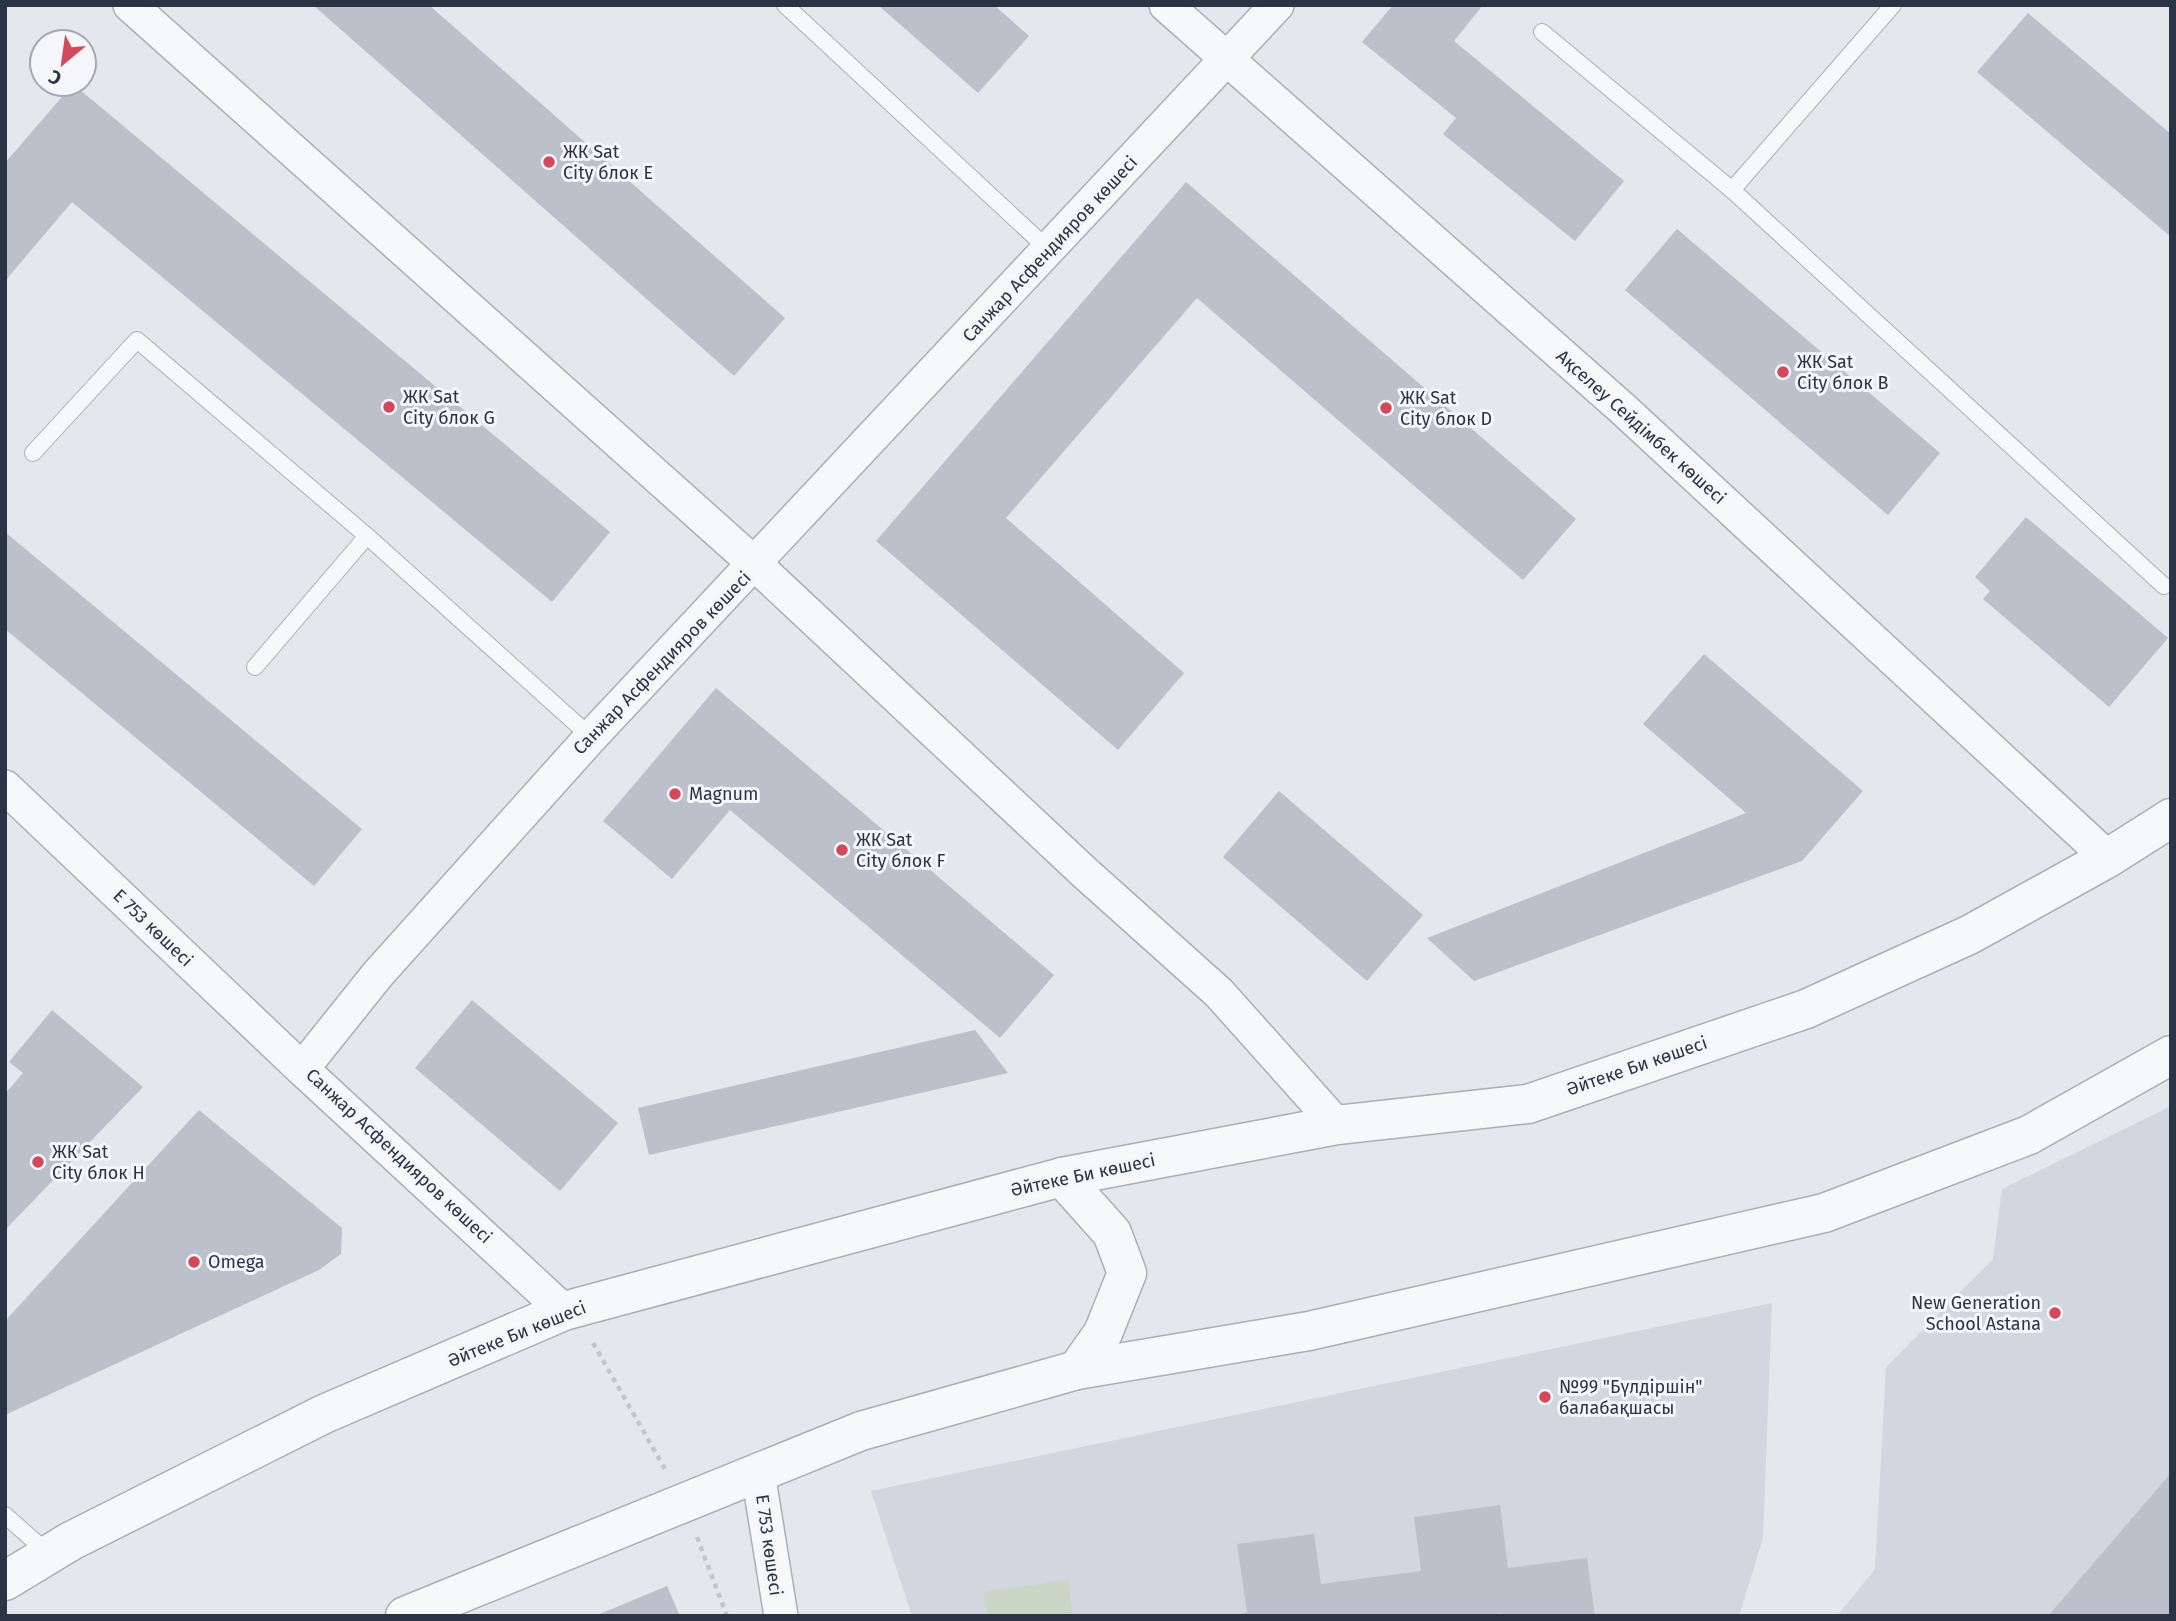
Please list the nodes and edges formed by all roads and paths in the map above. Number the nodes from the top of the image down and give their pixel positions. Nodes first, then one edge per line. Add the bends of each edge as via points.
1 (130, 5) edge
2 (785, 5) edge
3 (1166, 5) edge
4 (1277, 5) edge
5 (1893, 5) edge
6 (1542, 32) dead end
7 (1226, 60) junction
8 (1732, 190) junction
9 (1049, 250) junction
10 (33, 453) dead end
11 (367, 537) junction
12 (756, 565) junction
13 (2164, 586) dead end
14 (255, 667) dead end
15 (591, 737) junction
16 (5, 787) edge
17 (2171, 818) edge
18 (2108, 858) junction
19 (2171, 1055) edge
20 (302, 1069) junction
21 (1337, 1125) junction
22 (1062, 1177) junction
23 (569, 1310) junction
24 (1077, 1370) junction
25 (758, 1473) junction
26 (684, 1503) junction
27 (5, 1514) edge
28 (48, 1554) junction
29 (5, 1581) edge
30 (405, 1616) edge
31 (727, 1616) edge
32 (781, 1616) edge

1 - 12 street
2 - 9 lane
3 - 7 street, Ақселеу Сейдімбек көшесі
4 - 7 street, Санжар Асфендияров көшесі
5 - 8 lane
6 - 8 lane
7 - 9 street, Санжар Асфендияров көшесі
7 - 18 street, Ақселеу Сейдімбек көшесі via 1623,409
8 - 13 lane
9 - 12 street, Санжар Асфендияров көшесі
10 - 11 lane via 136,340
11 - 14 lane
11 - 15 lane
12 - 15 street, Санжар Асфендияров көшесі
12 - 21 street via 1219,993
15 - 20 street, Санжар Асфендияров көшесі via 378,974
16 - 20 street, Е 753 көшесі
17 - 18 street, Әйтеке Би көшесі
18 - 21 street, Әйтеке Би көшесі via 1969,935 1794,1013 1528,1104
19 - 24 street via 2029,1135 1824,1213 1309,1331
20 - 23 street, Санжар Асфендияров көшесі
21 - 22 street, Әйтеке Би көшесі
22 - 23 street, Әйтеке Би көшесі
22 - 24 street via 1112,1233 1127,1273 1104,1333
23 - 26 path
23 - 28 street, Әйтеке Би көшесі via 324,1413
24 - 25 street via 862,1431
25 - 26 street
25 - 32 street, Е 753 көшесі
26 - 30 street
26 - 31 path
27 - 28 lane
28 - 29 street, Әйтеке Би көшесі

